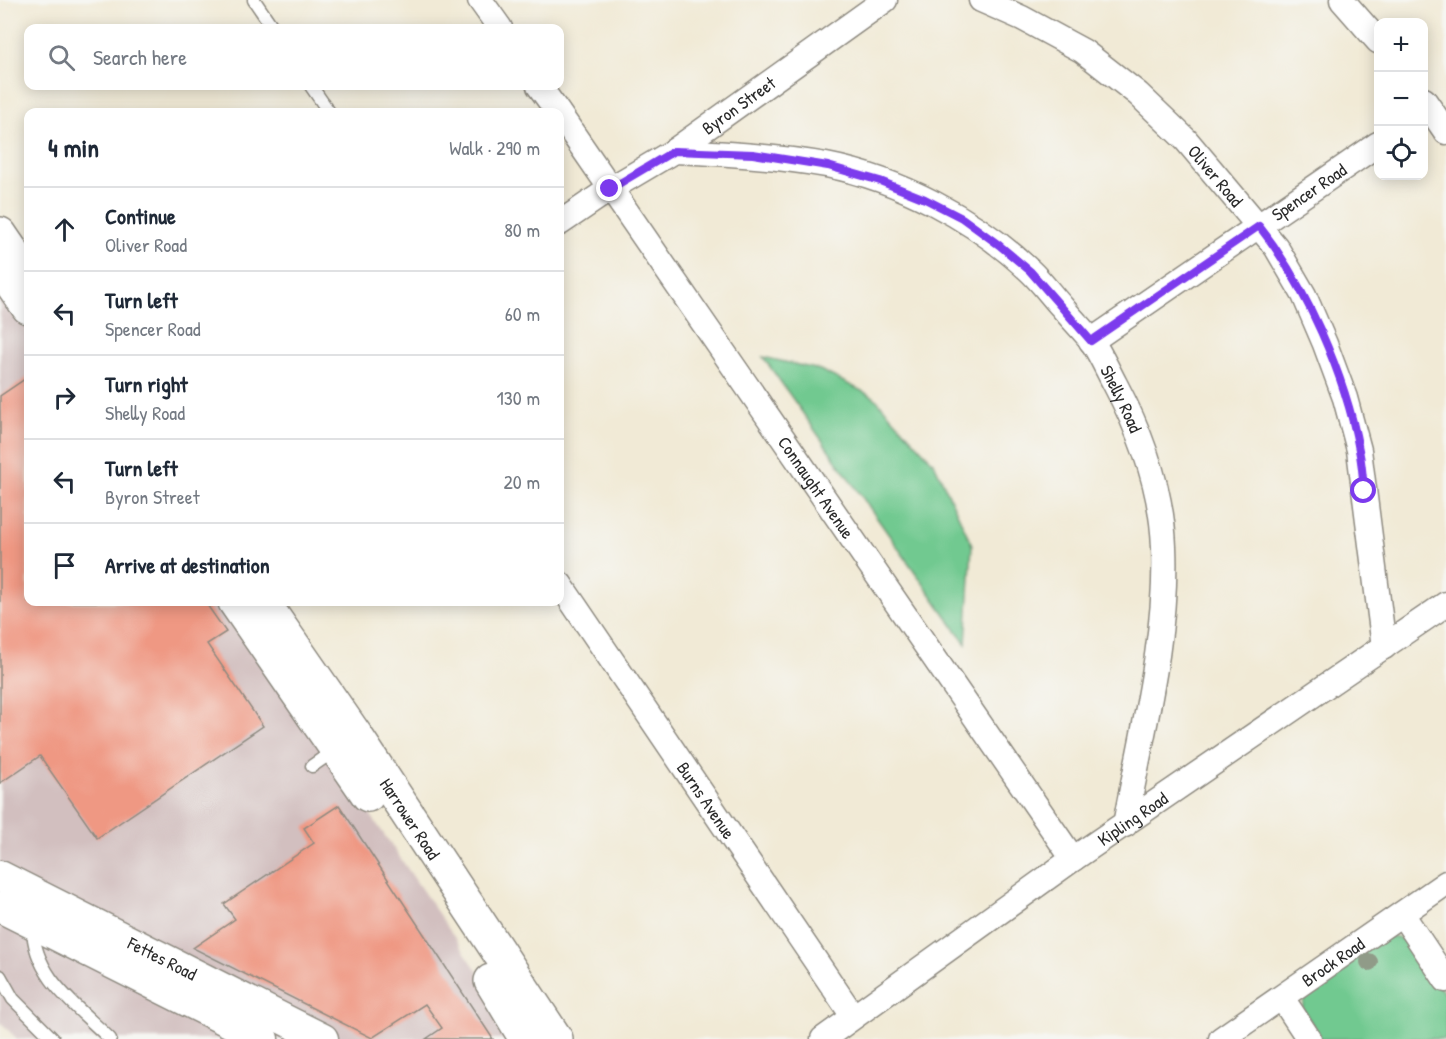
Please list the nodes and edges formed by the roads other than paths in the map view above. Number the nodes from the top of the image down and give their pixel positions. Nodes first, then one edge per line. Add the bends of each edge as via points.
1 (254, 0) edge
2 (480, 0) edge
3 (885, 0) edge
4 (981, 0) edge
5 (1342, 0) edge
6 (270, 24) edge
7 (497, 24) edge
8 (1374, 36) edge
9 (314, 90) edge
10 (542, 90) edge
11 (1431, 105) edge
12 (326, 108) edge
13 (555, 108) edge
14 (564, 121) edge
15 (1446, 132) edge
16 (1374, 147) edge
17 (674, 151) junction
18 (610, 189) junction
19 (564, 220) edge
20 (1259, 226) junction
21 (0, 234) edge
22 (0, 267) edge
23 (24, 268) edge
24 (24, 301) edge
25 (1091, 341) junction
26 (564, 590) edge
27 (1446, 604) edge
28 (238, 606) edge
29 (265, 606) edge
30 (1384, 647) junction
31 (335, 751) junction
32 (1125, 825) junction
33 (1073, 859) junction
34 (0, 876) edge
35 (1446, 883) edge
36 (0, 907) edge
37 (1402, 914) junction
38 (33, 924) junction
39 (0, 976) edge
40 (1446, 980) edge
41 (1282, 998) junction
42 (853, 1016) junction
43 (53, 1039) edge
44 (110, 1039) edge
45 (263, 1039) edge
46 (323, 1039) edge
47 (526, 1039) edge
48 (556, 1039) edge
49 (824, 1039) edge
50 (1221, 1039) edge
51 (1309, 1039) edge

1 - 6 lane
2 - 7 street
3 - 17 street, Byron Street
4 - 20 street, Oliver Road via 1083,51 1138,94 1186,140
5 - 8 street
9 - 12 lane
10 - 13 street, Connaught Avenue
11 - 15 street
14 - 18 street, Connaught Avenue
16 - 20 street, Spencer Road
17 - 18 street, Byron Street
17 - 25 street, Shelly Road via 753,154 828,166 925,199 962,218 1030,271
18 - 19 street, Byron Street
18 - 33 street, Connaught Avenue
20 - 25 street, Spencer Road
20 - 30 street, Oliver Road via 1304,295 1345,398 1359,450
21 - 23 main road
22 - 24 main road
25 - 32 street, Shelly Road via 1128,408 1145,453 1158,499 1164,545 1165,592 1155,666
26 - 42 street, Burns Avenue
27 - 30 street, Kipling Road
28 - 31 main road, Harrower Road
29 - 31 main road, Harrower Road
30 - 32 street, Kipling Road
31 - 47 main road, Harrower Road via 448,911
31 - 48 main road, Harrower Road
32 - 33 street, Kipling Road
33 - 42 street, Kipling Road
34 - 46 street, Fettes Road
35 - 37 street, Brock Road
36 - 38 street, Fettes Road
37 - 40 street
37 - 41 street, Brock Road
38 - 44 lane via 36,952 48,977
38 - 45 street, Fettes Road
39 - 43 lane via 13,999
41 - 50 street, Brock Road
41 - 51 street
42 - 49 street, Kipling Road

